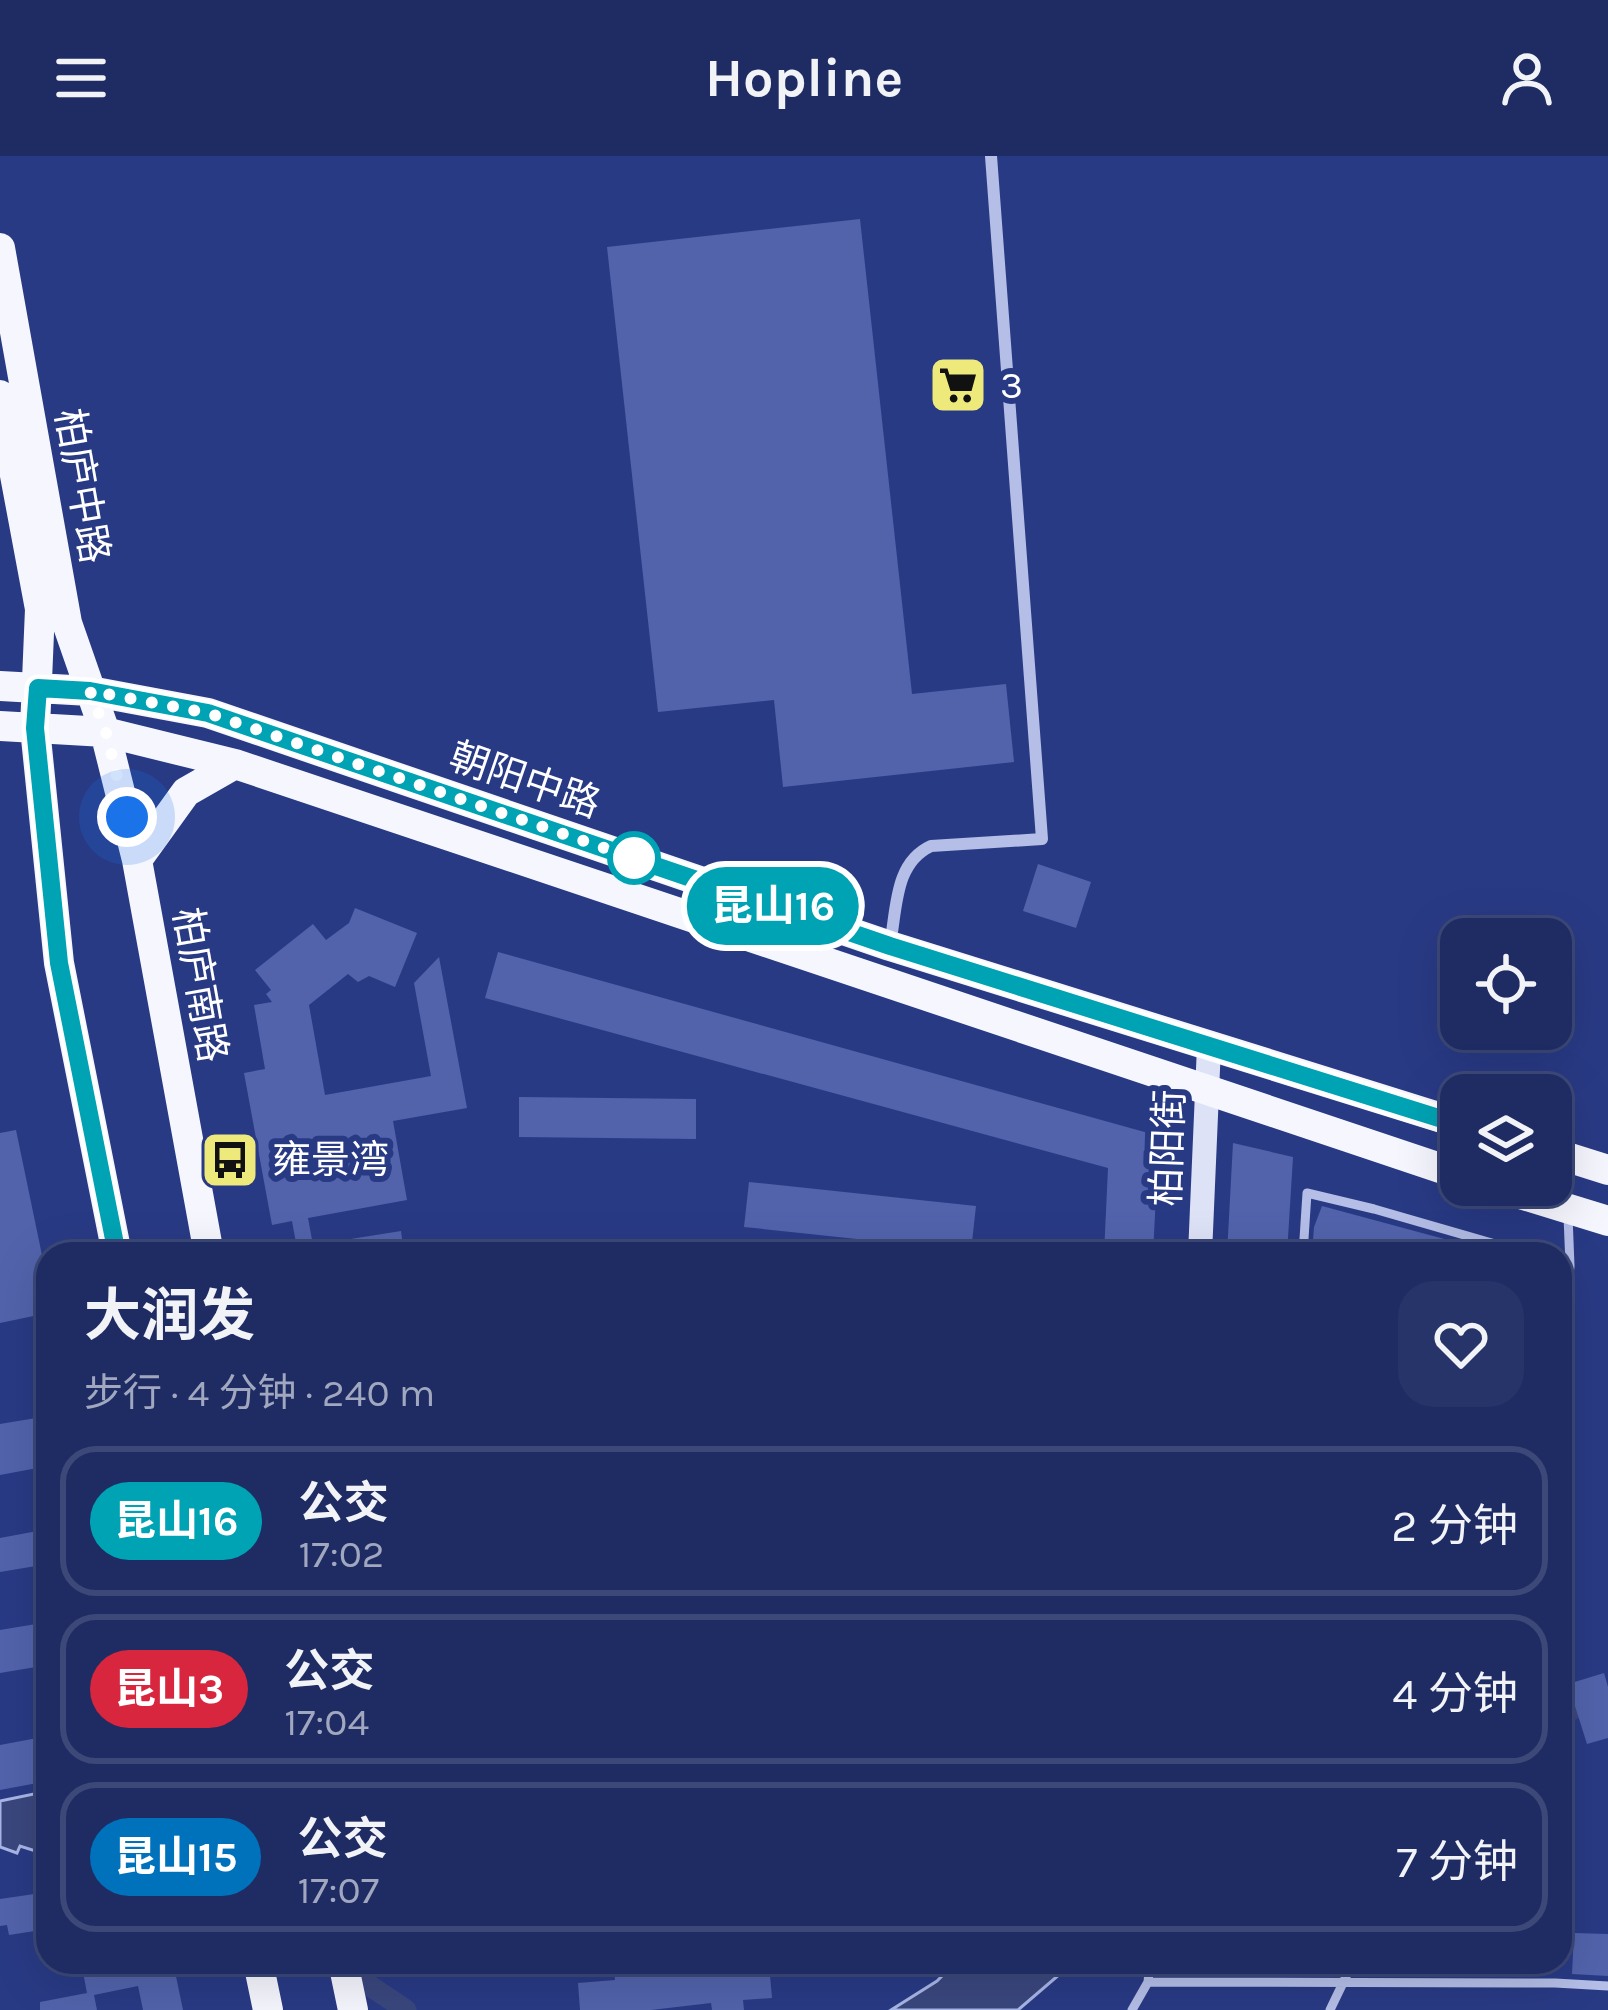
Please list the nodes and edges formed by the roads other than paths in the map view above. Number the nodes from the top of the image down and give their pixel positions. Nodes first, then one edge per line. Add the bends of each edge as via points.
1 (992, 156) edge
2 (0, 248) edge
3 (0, 394) edge
4 (0, 686) edge
5 (38, 688) junction
6 (90, 691) junction
7 (0, 727) edge
8 (35, 728) junction
9 (106, 732) junction
10 (236, 764) junction
11 (137, 860) junction
12 (890, 946) junction
13 (1208, 1046) junction
14 (1207, 1090) junction
15 (1440, 1118) edge
16 (1572, 1159) edge
17 (1440, 1168) edge
18 (1608, 1170) edge
19 (1555, 1206) edge
20 (1567, 1210) junction
21 (1608, 1221) edge
22 (115, 1242) edge
23 (207, 1242) edge
24 (1201, 1242) edge
25 (1304, 1242) edge
26 (1488, 1242) edge
27 (1566, 1242) edge
28 (260, 1974) edge
29 (346, 1974) edge
30 (1149, 1974) edge
31 (1346, 1974) edge
32 (1148, 1982) junction
33 (1341, 1984) junction
34 (1608, 1986) edge
35 (268, 2010) edge
36 (353, 2010) edge
37 (1132, 2010) edge
38 (1330, 2010) edge

1 - 12 street via 1042,839 916,853 904,868
2 - 6 main road, 柏庐中路 via 67,623
3 - 5 main road, 柏庐中路 via 40,609
4 - 5 main road, 朝阳中路
5 - 6 main road, 朝阳中路
5 - 8 main road, 柏庐中路
6 - 9 main road, 柏庐中路
6 - 12 main road, 朝阳中路 via 208,713
7 - 8 main road, 朝阳中路
8 - 9 main road, 朝阳中路
8 - 22 main road via 59,963
9 - 10 main road, 朝阳中路
9 - 11 main road, 柏庐南路
10 - 11 main road via 186,792
10 - 14 main road, 朝阳中路
11 - 23 main road, 柏庐南路
12 - 13 main road, 朝阳中路
13 - 14 street, 柏阳街
13 - 15 main road, 朝阳中路
14 - 17 main road, 朝阳中路
14 - 24 street, 柏阳街
16 - 18 main road
19 - 20 main road
20 - 21 main road
20 - 27 lane
25 - 26 lane via 1307,1193
28 - 35 main road
29 - 36 main road
30 - 32 lane
31 - 33 lane
32 - 33 lane
32 - 37 lane
33 - 34 lane
33 - 38 lane

